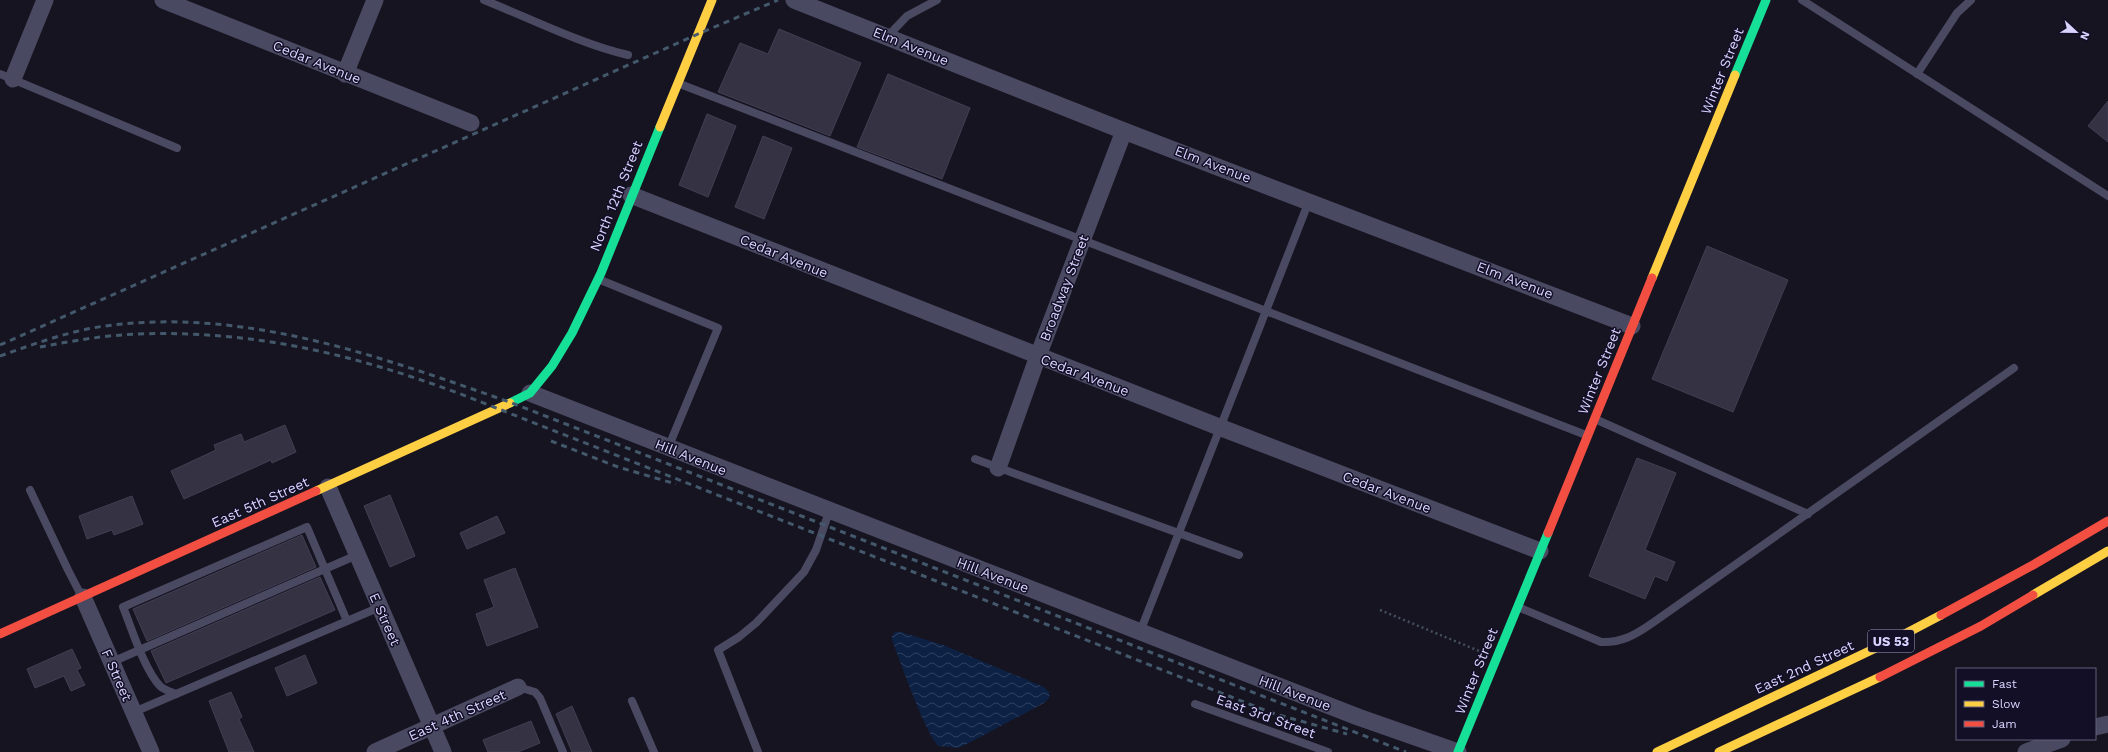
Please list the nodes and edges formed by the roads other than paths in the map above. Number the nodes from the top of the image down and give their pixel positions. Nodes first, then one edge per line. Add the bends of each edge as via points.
1 (46, 0) edge
2 (163, 0) edge
3 (375, 0) edge
4 (484, 0) edge
5 (712, 0) edge
6 (794, 0) edge
7 (937, 0) edge
8 (1766, 0) edge
9 (1802, 0) edge
10 (1971, 0) edge
11 (888, 37) junction
12 (628, 55) dead end
13 (345, 74) junction
14 (1917, 74) junction
15 (6, 77) edge
16 (677, 83) junction
17 (471, 123) dead end
18 (1124, 131) junction
19 (177, 148) dead end
20 (631, 195) junction
21 (2108, 196) edge
22 (1309, 200) junction
23 (1082, 240) junction
24 (598, 279) junction
25 (1266, 311) junction
26 (1632, 326) junction
27 (1038, 356) junction
28 (2014, 368) dead end
29 (530, 393) junction
30 (1594, 419) junction
31 (1219, 428) junction
32 (1588, 436) junction
33 (668, 448) junction
34 (975, 459) dead end
35 (998, 468) junction
36 (328, 487) junction
37 (30, 490) dead end
38 (829, 512) junction
39 (1808, 514) junction
40 (2108, 521) edge
41 (1178, 534) junction
42 (2108, 551) edge
43 (1540, 552) junction
44 (357, 555) junction
45 (1239, 555) dead end
46 (325, 569) junction
47 (83, 597) junction
48 (1518, 606) junction
49 (380, 607) junction
50 (347, 621) junction
51 (1140, 632) junction
52 (0, 634) edge
53 (140, 650) junction
54 (112, 662) junction
55 (518, 688) joint
56 (176, 694) junction
57 (632, 701) dead end
58 (1195, 704) dead end
59 (134, 712) junction
60 (2108, 724) edge
61 (432, 726) junction
62 (2096, 727) edge
63 (2059, 740) edge
64 (151, 752) edge
65 (375, 752) edge
66 (443, 752) edge
67 (563, 752) edge
68 (654, 752) edge
69 (758, 752) edge
70 (1328, 752) edge
71 (1458, 752) edge
72 (1657, 752) edge
73 (1718, 752) edge
74 (2026, 752) edge

1 - 15 street
2 - 13 street, Cedar Avenue
3 - 13 street
4 - 12 lane
5 - 16 main road, North 12th Street
6 - 11 street, Elm Avenue
7 - 11 lane via 907,16
8 - 26 main road, Winter Street
9 - 14 lane
10 - 14 lane via 1957,13
11 - 18 street, Elm Avenue
13 - 17 street, Cedar Avenue
14 - 21 lane
15 - 19 lane
16 - 20 main road, North 12th Street
16 - 23 lane
18 - 22 street, Elm Avenue
18 - 23 street, Broadway Street
20 - 24 main road, North 12th Street
20 - 27 street, Cedar Avenue
22 - 25 lane
22 - 26 street, Elm Avenue
23 - 25 lane
23 - 27 street, Broadway Street
24 - 29 main road, North 12th Street via 560,356
24 - 33 lane via 718,328
25 - 31 lane
25 - 32 lane
26 - 30 main road, Winter Street
27 - 31 street, Cedar Avenue
27 - 35 street, Broadway Street
28 - 39 lane
29 - 33 street, Hill Avenue
29 - 36 main road, East 5th Street via 492,413
30 - 32 main road, Winter Street
30 - 39 lane
31 - 41 lane
31 - 43 street, Cedar Avenue
32 - 43 main road, Winter Street
33 - 38 street, Hill Avenue
34 - 35 lane
35 - 41 lane
36 - 44 street, E Street
36 - 47 main road, East 5th Street
37 - 47 lane
38 - 51 street, Hill Avenue
38 - 69 lane via 816,550 804,572 756,623 718,650
39 - 48 lane via 1651,624 1627,638 1601,642
40 - 72 main road, East 2nd Street / US 53 via 2033,565 1901,636
41 - 45 lane
41 - 51 lane
42 - 73 main road, US 53 via 1981,626
43 - 48 main road, Winter Street
44 - 46 lane
44 - 49 street, E Street
46 - 50 lane
46 - 53 lane
46 - 53 lane via 307,526 124,607
47 - 52 main road, East 5th Street
47 - 54 street, F Street
48 - 71 main road, Winter Street
49 - 50 lane
49 - 61 street, E Street
50 - 56 lane
51 - 71 street, Hill Avenue via 1358,717
53 - 54 lane
53 - 56 lane via 161,687
54 - 59 street, F Street
55 - 61 street, East 4th Street
55 - 67 lane via 534,692 540,698
56 - 59 lane
57 - 68 lane
58 - 70 lane, East 3rd Street
59 - 64 street, F Street
60 - 62 street
61 - 65 street, East 4th Street
61 - 66 street, E Street
63 - 74 street

